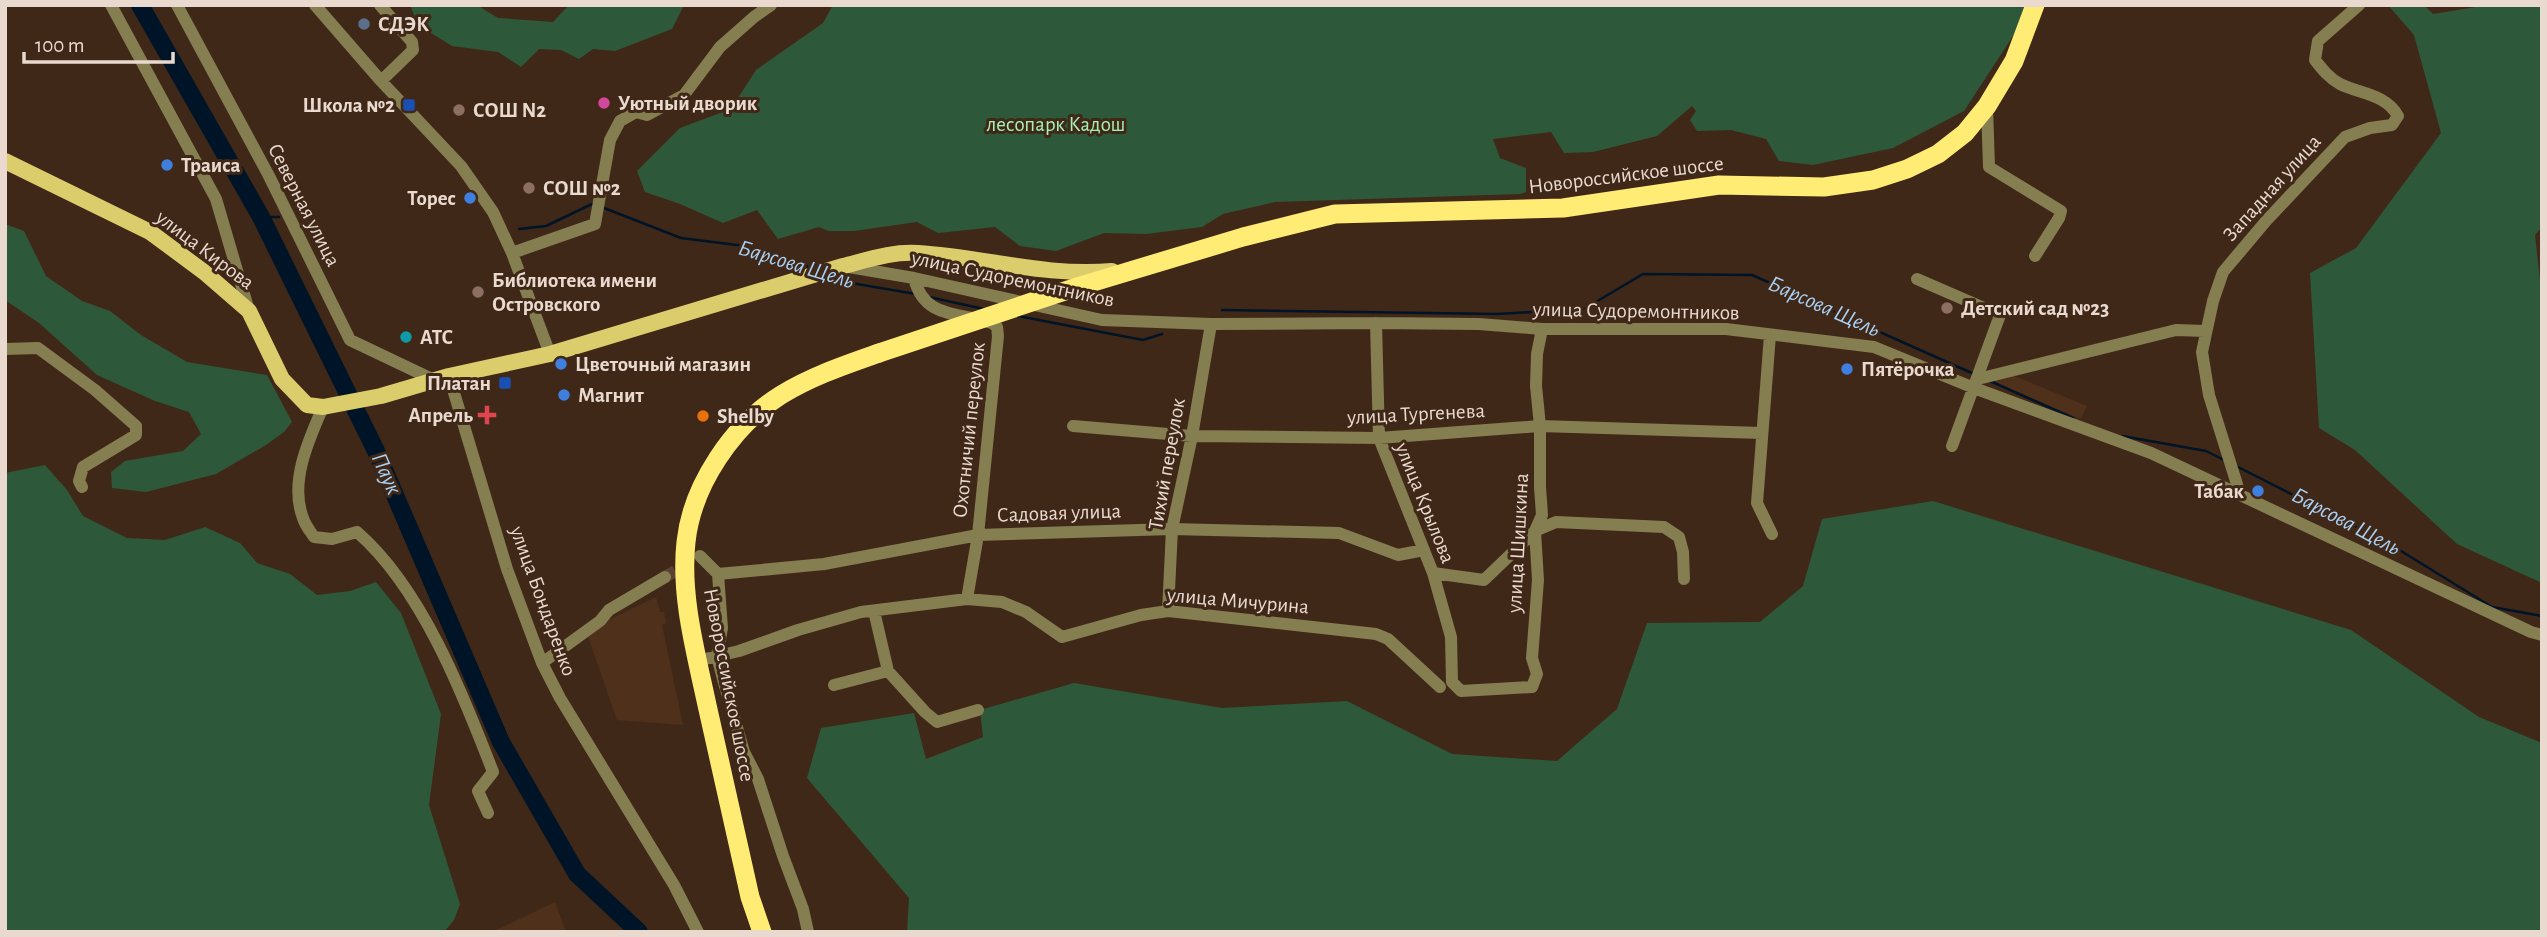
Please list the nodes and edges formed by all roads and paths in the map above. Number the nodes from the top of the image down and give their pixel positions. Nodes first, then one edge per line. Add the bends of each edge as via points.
1 (111, 5) edge
2 (177, 5) edge
3 (315, 5) edge
4 (380, 5) edge
5 (771, 5) edge
6 (2035, 5) edge
7 (2359, 5) edge
8 (381, 81) junction
9 (1987, 106) junction
10 (5, 161) edge
11 (512, 253) junction
12 (2035, 256) dead end
13 (840, 267) junction
14 (1139, 268) junction
15 (914, 278) junction
16 (1917, 279) dead end
17 (249, 311) junction
18 (1376, 323) junction
19 (1211, 324) junction
20 (1542, 329) junction
21 (2206, 331) junction
22 (1770, 335) junction
23 (5, 349) edge
24 (550, 354) junction
25 (442, 378) junction
26 (1976, 384) junction
27 (323, 407) junction
28 (1073, 426) dead end
29 (1540, 426) junction
30 (1762, 433) junction
31 (1192, 436) junction
32 (1378, 438) junction
33 (1952, 446) dead end
34 (82, 487) dead end
35 (2240, 494) junction
36 (1172, 529) junction
37 (1535, 531) junction
38 (1772, 534) dead end
39 (978, 535) junction
40 (1424, 550) junction
41 (700, 556) dead end
42 (1433, 573) junction
43 (718, 574) junction
44 (665, 577) tunnel mouth
45 (1684, 579) dead end
46 (967, 599) junction
47 (874, 611) junction
48 (1168, 611) junction
49 (2542, 635) edge
50 (717, 656) junction
51 (697, 661) junction
52 (542, 663) junction
53 (888, 671) junction
54 (834, 685) dead end
55 (1440, 687) dead end
56 (1461, 691) joint
57 (978, 710) dead end
58 (488, 813) dead end
59 (698, 932) edge
60 (762, 932) edge
61 (808, 932) edge

1 - 17 street via 216,199
2 - 25 street, Северная улица via 269,176 349,340
3 - 8 street
4 - 8 street via 412,42 413,50
5 - 11 street via 720,47 684,95 647,115 636,112 620,121 610,140 595,224
6 - 9 highway, Новороссийское шоссе via 2014,61
7 - 21 street, Западная улица via 2318,41 2315,60 2340,84 2393,106 2398,116 2392,125 2345,136 2259,229 2223,272
8 - 11 street via 460,166 493,212
9 - 12 street via 1989,167 2061,211
9 - 14 highway, Новороссийское шоссе via 1965,133 1938,154 1907,169 1851,184 1720,185 1563,208 1335,214
10 - 17 main road, улица Кирова via 150,232
11 - 24 street
13 - 14 main road, Новороссийское шоссе via 915,252 1045,271
13 - 15 street, улица Судоремонтников
13 - 24 main road, Новороссийское шоссе
14 - 51 highway, Новороссийское шоссе, bridge via 811,378 748,423 708,474 692,511 686,541 688,603
15 - 19 street, улица Судоремонтников via 1102,320
15 - 39 street, Охотничий переулок via 927,304 997,327
16 - 26 street via 2000,315
17 - 27 main road, улица Кирова via 282,379 307,405
18 - 19 street, улица Судоремонтников
18 - 20 street, улица Судоремонтников
18 - 32 street, улица Крылова
19 - 31 street, Тихий переулок
20 - 22 street, улица Судоремонтников via 1726,329
20 - 29 street, улица Шишкина via 1536,386
21 - 26 street via 2176,330
21 - 35 street, Западная улица via 2202,352 2209,395
22 - 26 street, улица Судоремонтников via 1874,347
22 - 30 street
23 - 34 street via 38,348 136,426 136,435 83,467
24 - 25 main road, Новороссийское шоссе
25 - 27 main road, Новороссийское шоссе
25 - 52 street, улица Бондаренко
26 - 33 street
26 - 35 street, улица Судоремонтников via 2151,453
27 - 58 street via 301,469 303,519 314,537 332,539 357,532 402,580 440,651 493,772 478,791
28 - 31 street, улица Тургенева
29 - 30 street, улица Тургенева
29 - 32 street, улица Тургенева
29 - 37 street, улица Шишкина via 1542,516
30 - 38 street via 1757,503
31 - 32 street, улица Тургенева
31 - 36 street, Тихий переулок
32 - 40 street, улица Крылова
35 - 49 street, улица Судоремонтников
36 - 39 street, Садовая улица
36 - 40 street, Садовая улица via 1339,533 1398,555
36 - 48 street, Тихий переулок
37 - 42 street via 1484,580
37 - 45 street via 1556,522 1664,527 1679,537
37 - 56 street, улица Шишкина via 1538,580 1532,658 1537,674 1532,687
39 - 43 street, Садовая улица via 824,564
39 - 46 street, Охотничий переулок
40 - 42 street, улица Крылова
41 - 43 street
42 - 56 street, улица Крылова via 1451,638 1452,682
43 - 50 street via 722,628
44 - 52 street via 608,610 600,621
46 - 47 street, улица Мичурина
46 - 48 street, улица Мичурина via 1002,603 1027,612 1062,637
47 - 50 street, улица Мичурина
47 - 53 street
48 - 55 street, улица Мичурина via 1376,634 1388,639
50 - 51 street, улица Мичурина
50 - 61 street via 744,752 758,779
51 - 60 highway, Новороссийское шоссе via 750,897
52 - 59 street, улица Бондаренко
53 - 54 street
53 - 57 street via 937,722

